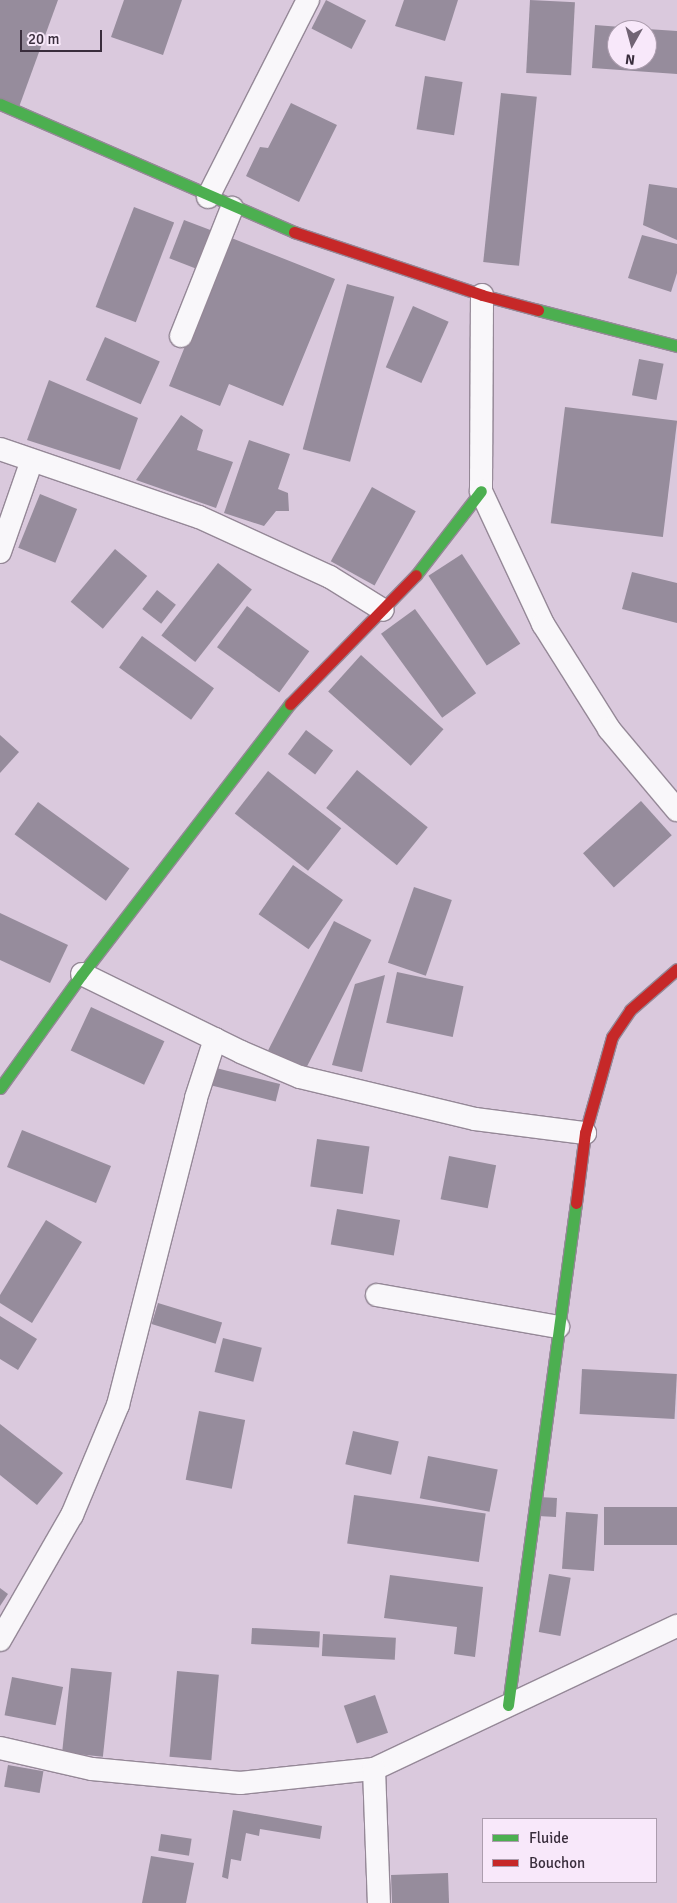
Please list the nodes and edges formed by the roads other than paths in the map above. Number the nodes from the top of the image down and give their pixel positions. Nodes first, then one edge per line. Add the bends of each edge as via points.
1 (308, 0) edge
2 (0, 104) edge
3 (208, 197) junction
4 (232, 208) junction
5 (482, 295) junction
6 (180, 336) dead end
7 (677, 346) edge
8 (0, 449) edge
9 (32, 460) junction
10 (481, 491) junction
11 (0, 552) edge
12 (383, 610) junction
13 (677, 810) edge
14 (677, 969) edge
15 (82, 974) junction
16 (215, 1040) junction
17 (0, 1088) edge
18 (585, 1133) junction
19 (377, 1295) dead end
20 (558, 1327) junction
21 (677, 1626) edge
22 (0, 1640) edge
23 (508, 1706) junction
24 (0, 1748) edge
25 (374, 1769) junction
26 (380, 1903) edge

1 - 3 street
2 - 3 street
3 - 4 street
4 - 5 street via 270,224
4 - 6 street
5 - 7 street
5 - 10 street
8 - 9 street
9 - 11 street
9 - 12 street via 216,524 330,577
10 - 12 street via 403,592
10 - 13 street via 543,624 609,729
12 - 15 street via 283,711
14 - 18 street via 630,1010 612,1037
15 - 16 street
15 - 17 street
16 - 18 street via 300,1077 342,1089 475,1119
16 - 22 street via 196,1098 118,1405 72,1515
18 - 20 street
19 - 20 street
20 - 23 street
21 - 23 street
23 - 25 street
24 - 25 street via 92,1769 240,1783
25 - 26 street

